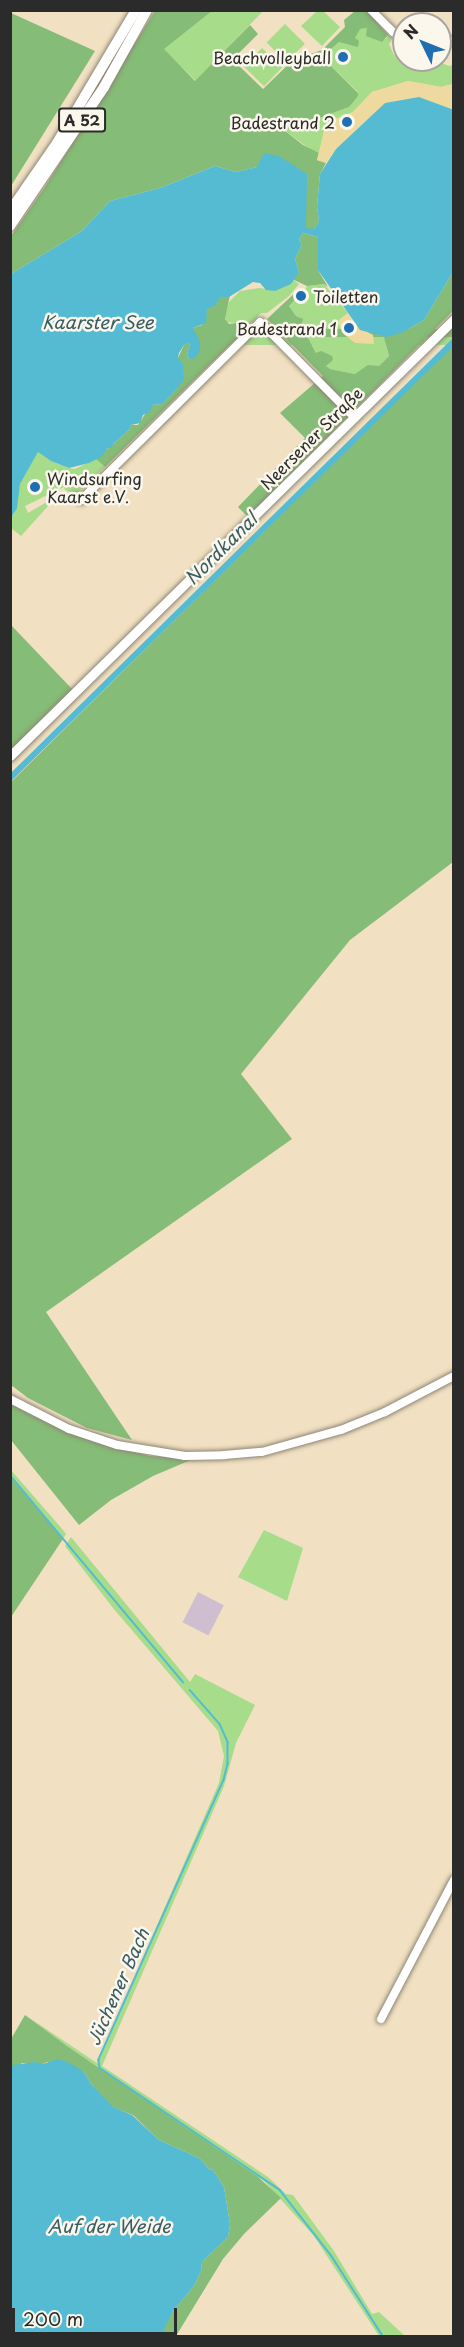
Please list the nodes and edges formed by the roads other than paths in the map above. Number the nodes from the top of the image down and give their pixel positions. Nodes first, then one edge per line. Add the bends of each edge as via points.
1 (136, 10) edge
2 (147, 10) edge
3 (371, 10) edge
4 (392, 31) edge
5 (10, 211) edge
6 (10, 226) edge
7 (453, 319) edge
8 (354, 417) junction
9 (75, 497) dead end
10 (10, 756) edge
11 (453, 1376) edge
12 (10, 1399) edge
13 (453, 1880) edge
14 (381, 2019) dead end

1 - 5 highway, A 52 via 57,143
2 - 6 highway, A 52 via 104,87
3 - 4 street
7 - 8 main road, Neersener Straße
8 - 9 street via 260,322 81,500
8 - 10 main road, Neersener Straße
11 - 12 street via 341,1430 262,1452 224,1455 185,1456 117,1445 69,1429
13 - 14 street

